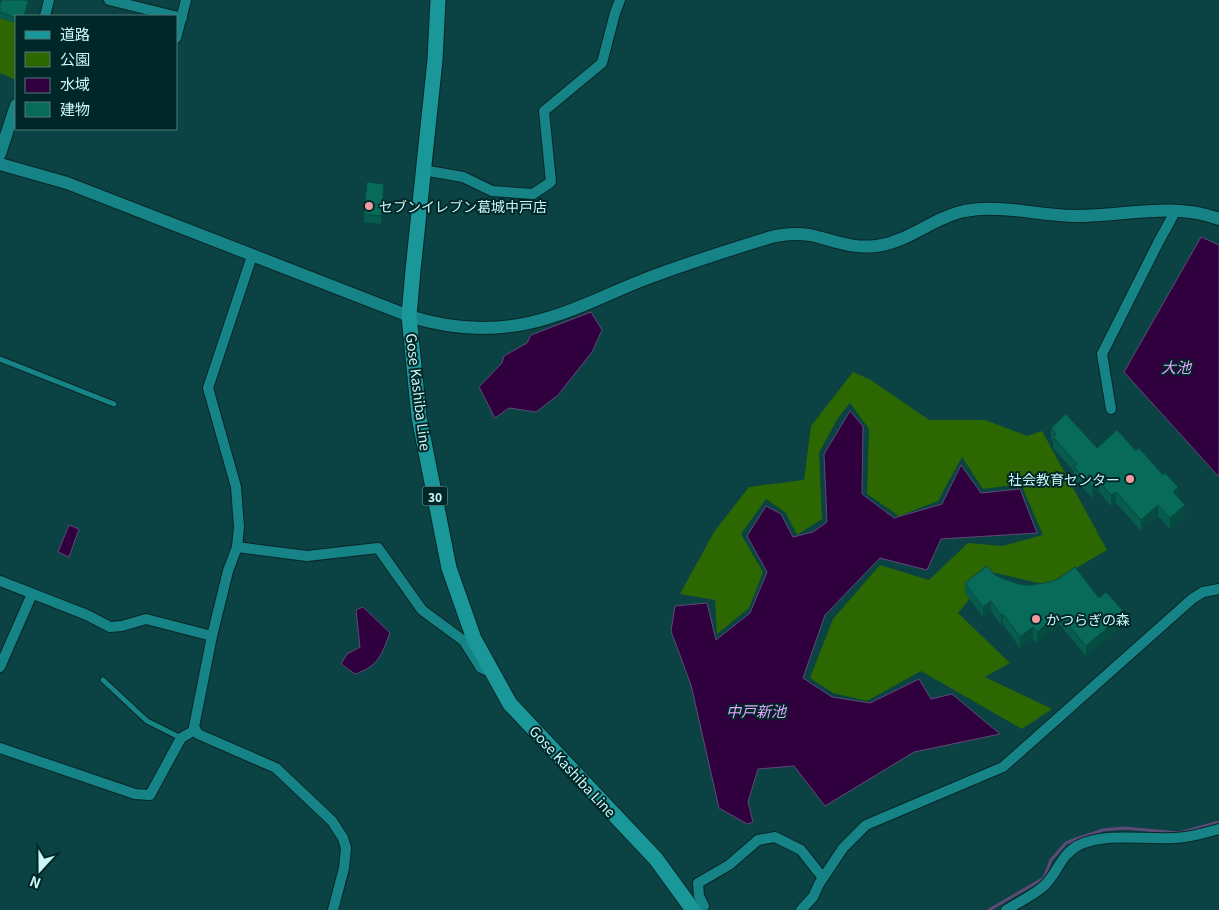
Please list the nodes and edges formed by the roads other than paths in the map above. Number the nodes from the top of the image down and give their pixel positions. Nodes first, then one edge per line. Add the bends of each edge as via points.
1 (49, 0) edge
2 (110, 0) edge
3 (186, 0) edge
4 (438, 0) edge
5 (620, 0) edge
6 (44, 15) edge
7 (170, 15) edge
8 (178, 17) edge
9 (182, 18) junction
10 (178, 31) edge
11 (15, 108) edge
12 (0, 154) edge
13 (0, 164) edge
14 (423, 170) junction
15 (1176, 210) junction
16 (1219, 219) edge
17 (252, 256) junction
18 (410, 316) junction
19 (0, 359) edge
20 (114, 404) dead end
21 (1111, 410) dead end
22 (237, 548) junction
23 (0, 581) edge
24 (1219, 589) edge
25 (32, 594) junction
26 (212, 636) junction
27 (466, 636) junction
28 (0, 667) edge
29 (103, 680) dead end
30 (195, 730) junction
31 (182, 738) junction
32 (0, 748) edge
33 (1219, 829) edge
34 (823, 878) junction
35 (333, 910) edge
36 (693, 910) edge
37 (701, 910) edge
38 (801, 910) edge
39 (1006, 910) edge

1 - 6 street
2 - 7 street
3 - 9 street
4 - 14 main road, Gose Kashiba Line / 30
5 - 14 street via 602,63 544,111 551,182 533,194 492,191 463,177
8 - 9 street
9 - 10 street
11 - 12 street
13 - 17 street via 67,183
14 - 18 main road, Gose Kashiba Line / 30
15 - 16 street
15 - 18 street via 1073,216 1000,208 976,209 950,215 903,239 875,246 851,246 809,235 783,234 668,271 559,315 533,322 474,328
15 - 21 street via 1102,354
17 - 18 street
17 - 22 street via 208,388 236,487
18 - 27 main road, Gose Kashiba Line / 30 via 419,416
19 - 20 lane
22 - 26 street
22 - 27 street via 307,556 378,548 422,610
23 - 25 street
24 - 34 street via 1203,592 1192,599 1003,767 866,825 843,848
25 - 26 street via 110,627 146,619
25 - 28 street
26 - 30 street via 194,720
27 - 36 main road, Gose Kashiba Line / 30 via 510,704 656,859
29 - 31 lane via 147,721
30 - 31 street
30 - 35 street via 276,768 332,821 346,848
31 - 32 street via 150,795 135,794
33 - 39 street via 1191,837 1111,838 1078,846 1066,854 1043,887
34 - 37 street via 801,850 774,837 758,840 729,865 698,883 704,906
34 - 38 street via 813,897

